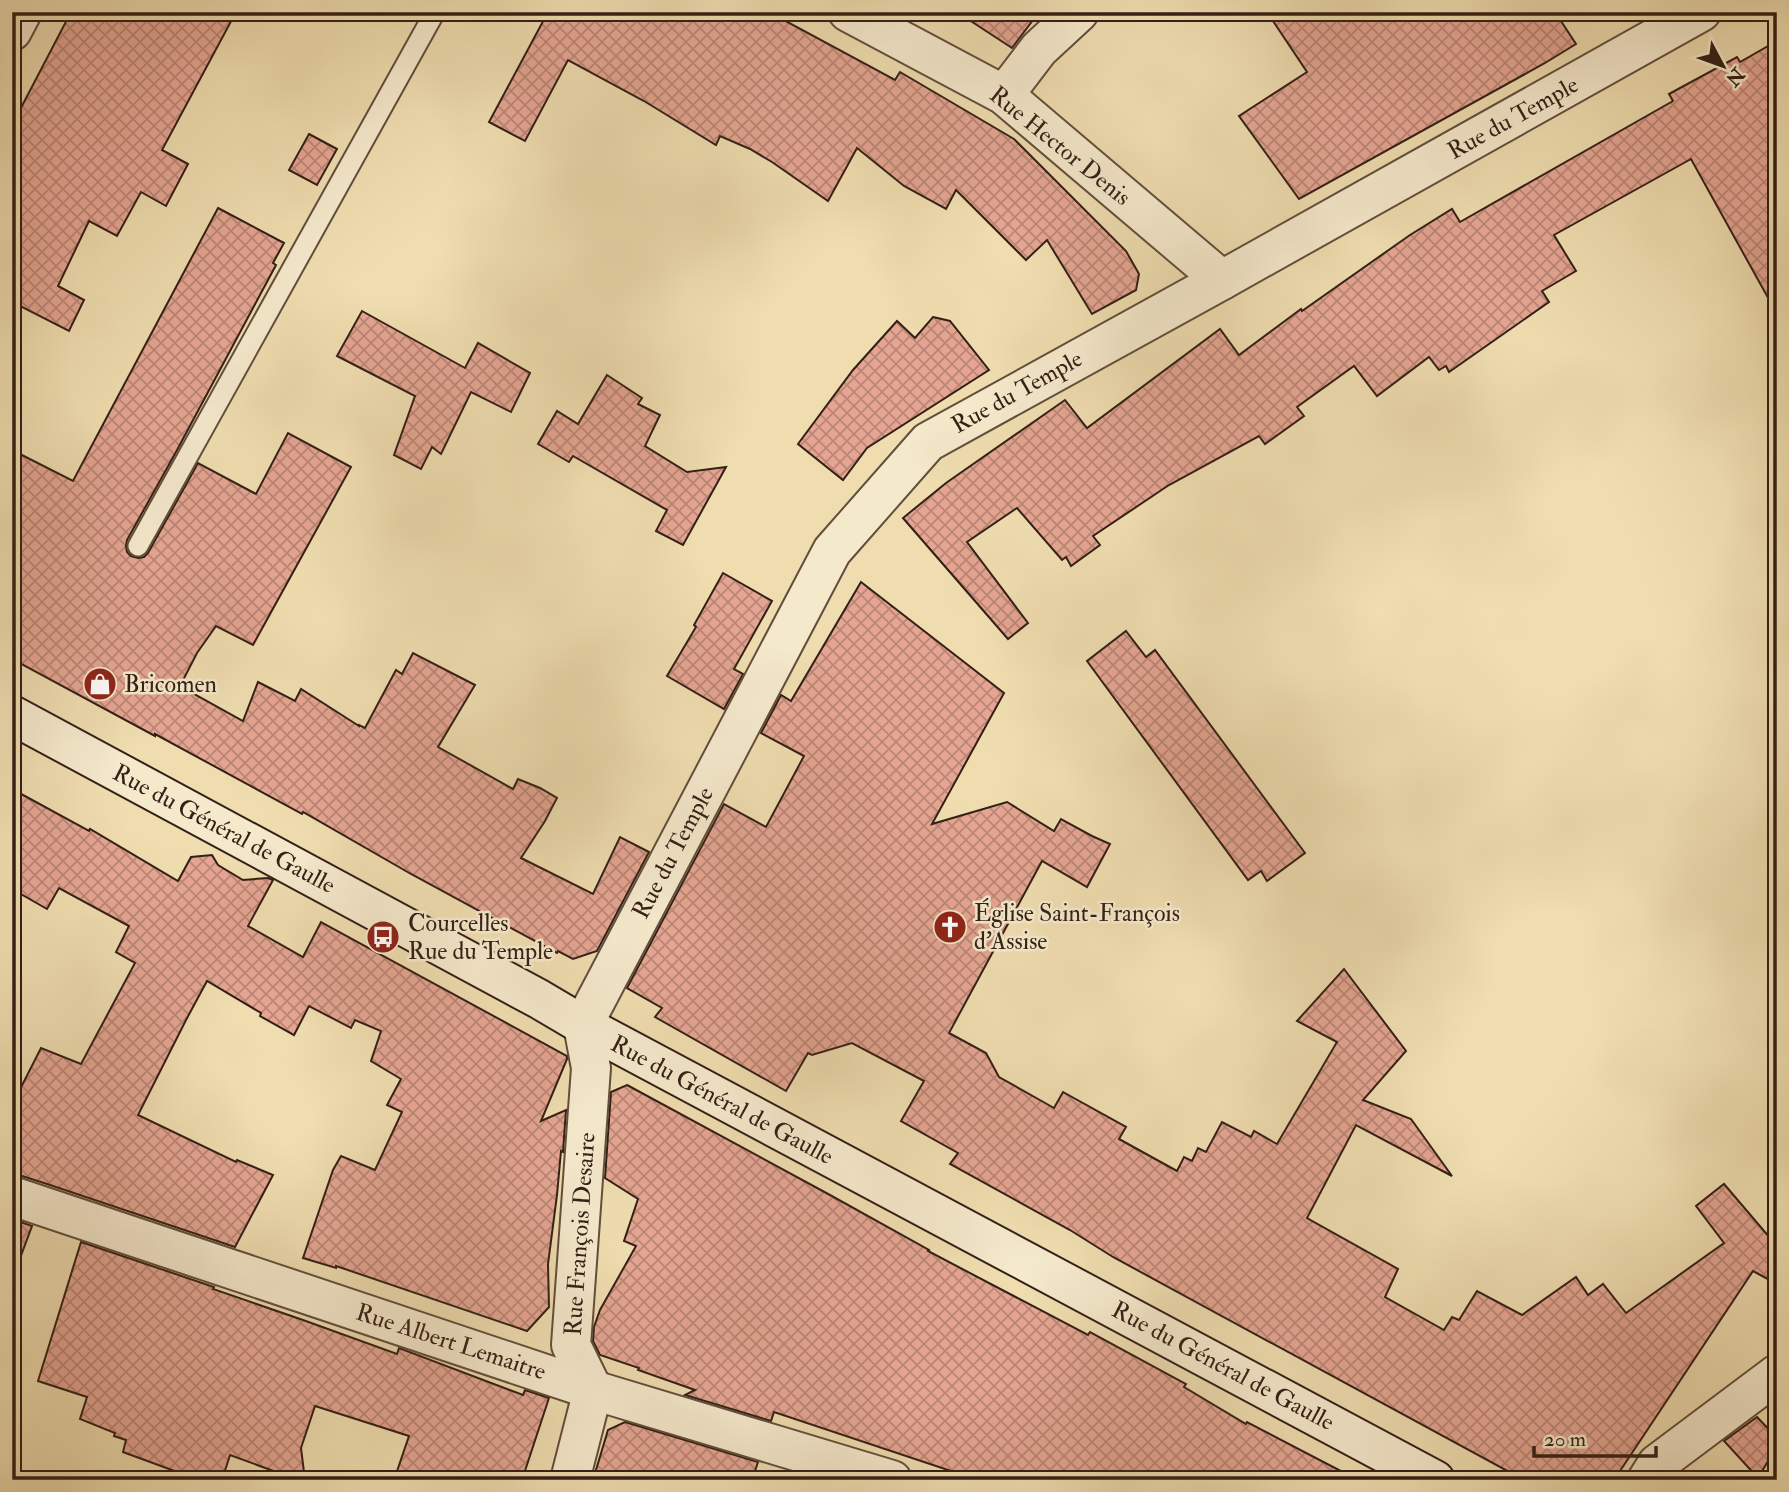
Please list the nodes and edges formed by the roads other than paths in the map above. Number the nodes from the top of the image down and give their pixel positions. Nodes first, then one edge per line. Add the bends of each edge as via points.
1 (22, 12) edge
2 (435, 12) edge
3 (848, 12) edge
4 (1079, 12) edge
5 (1701, 12) edge
6 (12, 31) edge
7 (1004, 95) junction
8 (1222, 280) junction
9 (138, 546) dead end
10 (12, 715) edge
11 (583, 1025) junction
12 (12, 1196) edge
13 (1777, 1374) edge
14 (593, 1390) junction
15 (570, 1480) edge
16 (891, 1480) edge
17 (1435, 1480) edge
18 (1647, 1480) edge

1 - 6 street
2 - 9 lane
3 - 7 street, Rue Hector Denis
4 - 7 street via 1039,48
5 - 8 street, Rue du Temple
7 - 8 street, Rue Hector Denis
8 - 11 street, Rue du Temple via 928,442 832,551
10 - 11 street, Rue du Général de Gaulle
11 - 14 street, Rue François Desaire via 592,1068 571,1345
11 - 17 street, Rue du Général de Gaulle
12 - 14 street, Rue Albert Lemaitre
13 - 18 street via 1657,1464
14 - 15 street
14 - 16 street, Rue Albert Lemaitre

